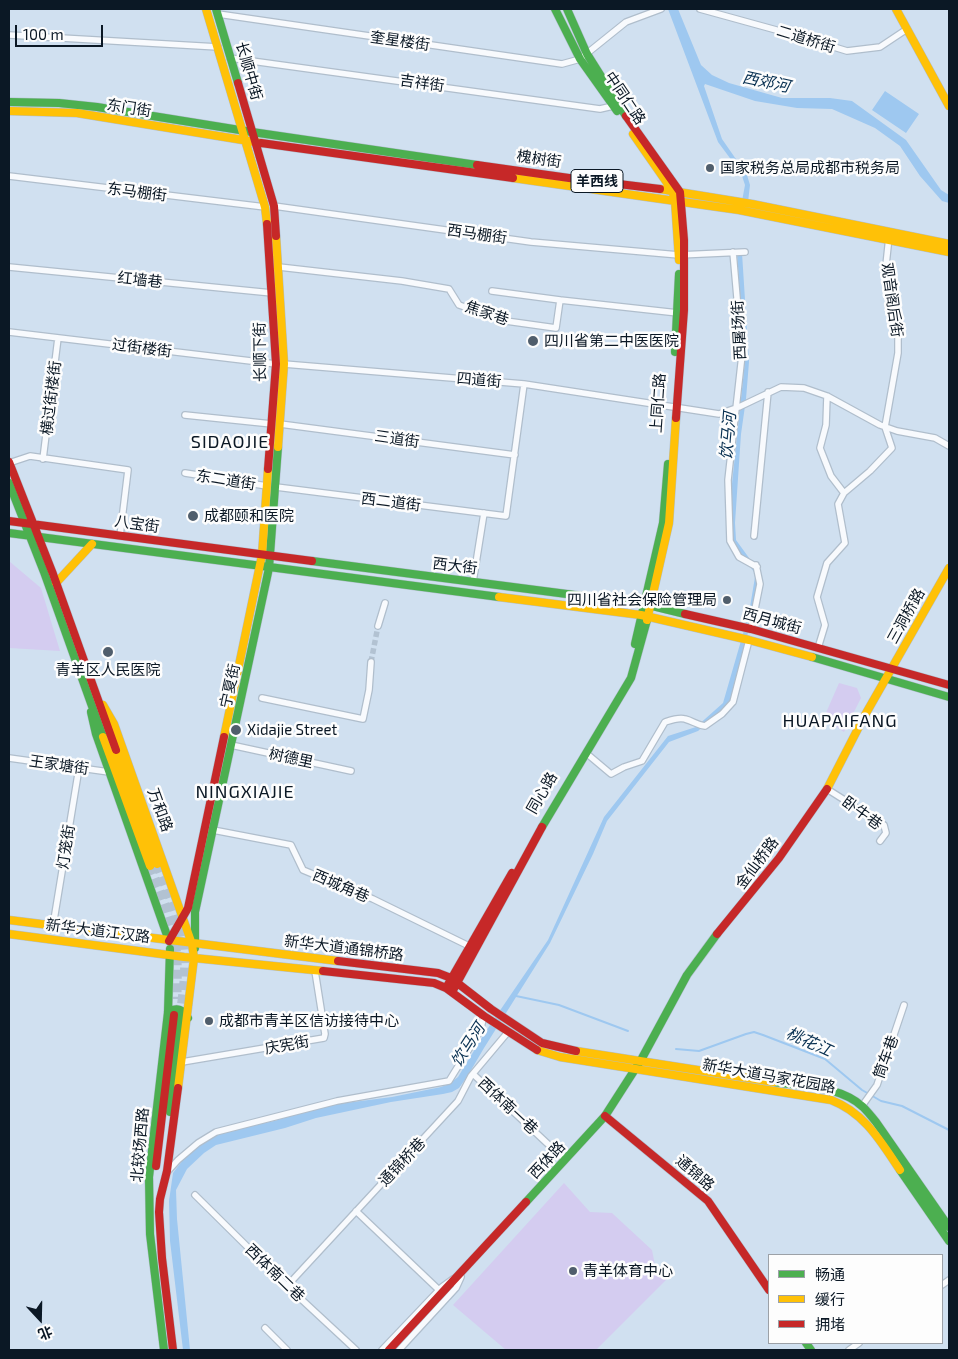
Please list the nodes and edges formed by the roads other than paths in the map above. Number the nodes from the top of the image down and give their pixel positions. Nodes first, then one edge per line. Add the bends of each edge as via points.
1 (206, 9) edge
2 (555, 9) edge
3 (567, 9) edge
4 (661, 9) edge
5 (700, 9) edge
6 (896, 9) edge
7 (217, 11) edge
8 (907, 29) junction
9 (9, 35) edge
10 (218, 47) junction
11 (584, 56) junction
12 (230, 58) junction
13 (9, 102) edge
14 (613, 106) junction
15 (949, 106) edge
16 (9, 112) edge
17 (242, 130) junction
18 (252, 132) junction
19 (244, 140) junction
20 (256, 142) junction
21 (9, 176) edge
22 (676, 191) junction
23 (678, 201) junction
24 (274, 206) junction
25 (265, 207) junction
26 (889, 236) junction
27 (949, 244) edge
28 (733, 252) junction
29 (745, 252) dead end
30 (949, 252) edge
31 (682, 255) junction
32 (279, 267) junction
33 (9, 268) edge
34 (492, 290) dead end
35 (272, 293) junction
36 (560, 300) junction
37 (678, 313) junction
38 (9, 332) edge
39 (58, 338) junction
40 (280, 364) junction
41 (524, 384) junction
42 (768, 392) junction
43 (827, 396) junction
44 (674, 407) junction
45 (738, 407) junction
46 (185, 415) dead end
47 (276, 424) junction
48 (885, 427) junction
49 (949, 446) edge
50 (514, 455) junction
51 (43, 459) junction
52 (9, 462) edge
53 (185, 473) dead end
54 (9, 483) edge
55 (267, 486) junction
56 (276, 487) junction
57 (844, 493) junction
58 (15, 498) junction
59 (9, 504) edge
60 (484, 513) junction
61 (9, 521) edge
62 (25, 524) junction
63 (34, 525) junction
64 (9, 533) edge
65 (29, 536) junction
66 (120, 536) junction
67 (754, 536) dead end
68 (39, 538) junction
69 (92, 544) junction
70 (266, 556) junction
71 (260, 567) junction
72 (269, 568) junction
73 (949, 568) edge
74 (473, 582) junction
75 (56, 583) junction
76 (385, 603) dead end
77 (647, 605) junction
78 (644, 616) junction
79 (378, 626) tunnel mouth
80 (751, 628) junction
81 (749, 640) junction
82 (818, 648) junction
83 (371, 662) tunnel mouth
84 (892, 669) junction
85 (886, 677) junction
86 (949, 685) edge
87 (95, 689) junction
88 (87, 692) junction
89 (949, 696) edge
90 (262, 698) dead end
91 (231, 745) junction
92 (586, 753) junction
93 (9, 758) edge
94 (79, 768) junction
95 (351, 771) dead end
96 (109, 772) junction
97 (827, 789) junction
98 (213, 830) junction
99 (880, 841) dead end
100 (183, 918) junction
101 (9, 920) edge
102 (53, 926) junction
103 (9, 934) edge
104 (169, 941) junction
105 (190, 944) junction
106 (472, 948) junction
107 (171, 955) junction
108 (184, 957) joint
109 (194, 958) junction
110 (315, 971) junction
111 (454, 981) junction
112 (449, 990) junction
113 (904, 1005) dead end
114 (178, 1015) junction
115 (485, 1016) junction
116 (507, 1031) junction
117 (641, 1060) junction
118 (182, 1062) junction
119 (636, 1068) junction
120 (473, 1074) junction
121 (862, 1106) junction
122 (605, 1116) junction
123 (565, 1160) junction
124 (167, 1171) junction
125 (195, 1194) dead end
126 (160, 1199) junction
127 (356, 1211) junction
128 (949, 1228) edge
129 (949, 1241) edge
130 (463, 1272) junction
131 (287, 1286) junction
132 (443, 1289) junction
133 (768, 1289) edge
134 (265, 1328) dead end
135 (164, 1350) edge
136 (173, 1350) edge
137 (288, 1350) edge
138 (356, 1350) edge
139 (382, 1350) edge
140 (389, 1350) edge
141 (399, 1350) edge

1 - 10 main road, 长顺中街
2 - 11 main road, 中同仁路
3 - 11 main road
4 - 11 street via 626,22
5 - 8 street, 二道桥街 via 847,51 880,46
6 - 8 main road
7 - 11 street, 奎星楼街 via 554,64 569,63
7 - 12 main road, 长顺中街
8 - 15 main road
9 - 10 street
10 - 17 main road, 长顺中街
11 - 14 main road, 中同仁路
11 - 22 main road
12 - 14 street, 吉祥街 via 600,109
12 - 18 main road, 长顺中街
13 - 17 main road, 东门街 via 97,107
14 - 22 main road, 中同仁路
16 - 19 main road, 东门街 via 77,113
17 - 18 main road, 槐树街 / 羊西线
17 - 19 main road, 长顺中街
18 - 20 main road, 长顺中街
18 - 22 main road, 槐树街 / 羊西线
19 - 20 main road, 槐树街 / 羊西线
19 - 25 main road, 长顺下街
20 - 23 main road, 槐树街 / 羊西线
20 - 24 main road, 长顺下街
21 - 25 street, 东马棚街
22 - 23 main road, 中同仁路
22 - 26 main road, 槐树街 / 羊西线
23 - 26 main road, 槐树街 / 羊西线
23 - 31 main road, 上同仁路
24 - 31 street, 西马棚街 via 531,242
24 - 32 main road, 长顺下街
25 - 35 main road, 长顺下街
26 - 27 main road, 槐树街 / 羊西线
26 - 30 main road, 槐树街 / 羊西线
26 - 48 street, 观音阁后街 via 886,265 897,325 898,353
28 - 29 street
28 - 31 street
28 - 45 street, 西屠场街 via 742,356
31 - 37 main road, 上同仁路
31 - 44 main road via 684,310
32 - 36 street, 焦家巷 via 449,289 459,304 506,321 556,328
32 - 40 main road, 长顺下街
33 - 35 street, 红墙巷
34 - 36 street
35 - 40 main road, 长顺下街
36 - 37 street
37 - 44 main road, 上同仁路
38 - 39 street, 过街楼街
39 - 40 street, 过街楼街
39 - 51 street, 横过街楼街
40 - 41 street, 四道街
40 - 47 main road, 长顺下街
41 - 44 street, 四道街
41 - 50 street
42 - 43 street, 四道街 via 781,387 804,388
42 - 45 street, 四道街
42 - 67 street
43 - 48 street, 四道街
43 - 57 street via 826,425 820,448 831,476
44 - 45 street, 四道街 via 719,414
44 - 77 main road, 上同仁路 via 663,523
45 - 80 street, 西屠场街 via 728,480 730,541 739,557 756,566 760,584
46 - 47 street, 三道街
47 - 50 street, 三道街
47 - 55 main road, 长顺下街
47 - 56 main road, 长顺下街
48 - 49 street, 四道街 via 935,438
48 - 57 street via 892,448
50 - 60 street, 西二道街 via 506,516
51 - 52 street via 30,456
51 - 66 street via 128,470
52 - 63 main road, 万和路
53 - 55 street, 东二道街
54 - 58 main road, 万和路
55 - 70 main road, 长顺下街
56 - 60 street, 西二道街
56 - 70 main road, 长顺下街
57 - 82 street via 838,504 845,543 827,564 817,597 825,626
58 - 59 main road
58 - 62 main road, 万和路
60 - 74 street
61 - 62 main road, 八宝街
62 - 63 main road, 八宝街
62 - 65 main road, 万和路
63 - 66 main road, 八宝街
63 - 68 main road, 万和路
64 - 65 main road, 八宝街
65 - 68 main road, 八宝街
65 - 88 main road, 万和路
66 - 70 main road, 八宝街
68 - 69 main road, 八宝街
68 - 75 main road, 万和路
69 - 71 main road, 八宝街
69 - 75 main road
70 - 71 main road, 长顺下街
70 - 72 main road, 长顺下街
70 - 74 main road, 西大街
71 - 72 main road, 西大街
71 - 100 main road, 宁夏街 via 188,908
72 - 78 main road, 西大街
72 - 91 main road, 宁夏街
73 - 84 main road, 三洞桥路
74 - 77 main road, 西大街
75 - 87 main road, 万和路
76 - 79 street
77 - 78 main road, 同心路
77 - 80 main road, 西月城街
78 - 81 main road, 西月城街
78 - 92 main road via 631,678
78 - 106 main road, 同心路 via 630,674
80 - 82 main road, 西月城街
81 - 85 main road, 西月城街
81 - 92 street via 733,702 722,714 704,726 685,719 665,722 642,762 611,774
82 - 84 main road, 西月城街
83 - 90 street via 363,719
84 - 85 main road, 三洞桥路
84 - 86 main road, 西月城街
85 - 89 main road, 西月城街
85 - 97 main road, 金仙桥路
87 - 88 main road, 万和路 via 154,865
87 - 100 main road, 万和路 via 114,724
88 - 96 main road, 万和路
91 - 95 street, 树德里
91 - 98 main road, 宁夏街
92 - 106 main road
93 - 94 street, 王家塘街
94 - 96 street, 王家塘街
94 - 102 street, 灯笼街
96 - 104 main road, 万和路
97 - 99 street, 卧牛巷 via 884,825 886,833
97 - 117 main road, 金仙桥路 via 779,858 687,975
98 - 105 main road, 宁夏街
98 - 106 street, 西城角巷 via 291,845 303,870 373,899
100 - 104 main road, 宁夏街
100 - 105 main road, 万和路
101 - 102 main road, 新华大道江汉路
102 - 104 main road, 新华大道江汉路
103 - 107 main road, 新华大道江汉路
104 - 105 main road, 新华大道江汉路
104 - 107 main road, 北较场西路
105 - 109 main road, 北较场西路
105 - 111 main road, 新华大道通锦桥路 via 438,973
106 - 111 main road
107 - 108 main road, 新华大道江汉路
107 - 114 main road, 北较场西路
108 - 109 main road, 新华大道通锦桥路
109 - 110 main road, 新华大道通锦桥路
109 - 114 main road, 北较场西路
110 - 112 main road, 新华大道通锦桥路 via 434,983
110 - 118 street, 庆宪街 via 326,1034 324,1038
111 - 112 main road
111 - 117 main road, 新华大道通锦桥路 via 542,1044
112 - 115 main road, 新华大道通锦桥路
113 - 121 street, 筒车巷 via 877,1085
114 - 118 main road, 北较场西路
114 - 126 main road
114 - 135 main road, 北较场西路 via 149,1177 150,1234
115 - 116 main road, 新华大道通锦桥路
115 - 124 street via 480,1032 449,1081 337,1101 216,1132 198,1143
116 - 119 main road via 537,1050 560,1057
116 - 120 street, 通锦桥巷
117 - 119 main road, 西体路
117 - 121 main road, 新华大道马家花园路 via 825,1090 843,1095
118 - 124 main road, 北较场西路
119 - 122 main road, 西体路
119 - 129 main road, 新华大道马家花园路 via 841,1102 870,1127
120 - 123 street, 西体南一巷
120 - 127 street, 通锦桥巷 via 458,1101
121 - 128 main road, 新华大道马家花园路
122 - 123 main road, 西体路
122 - 133 main road, 通锦路 via 708,1201
123 - 130 main road, 西体路
124 - 126 main road, 北较场西路
125 - 131 street, 西体南二巷
126 - 136 main road, 北较场西路 via 160,1235
127 - 131 street, 通锦桥巷
127 - 132 street
130 - 132 main road, 西体路
130 - 141 street, 西体路 via 456,1288
131 - 138 street, 西体南二巷
132 - 139 street, 西体路
132 - 140 main road
134 - 137 street

